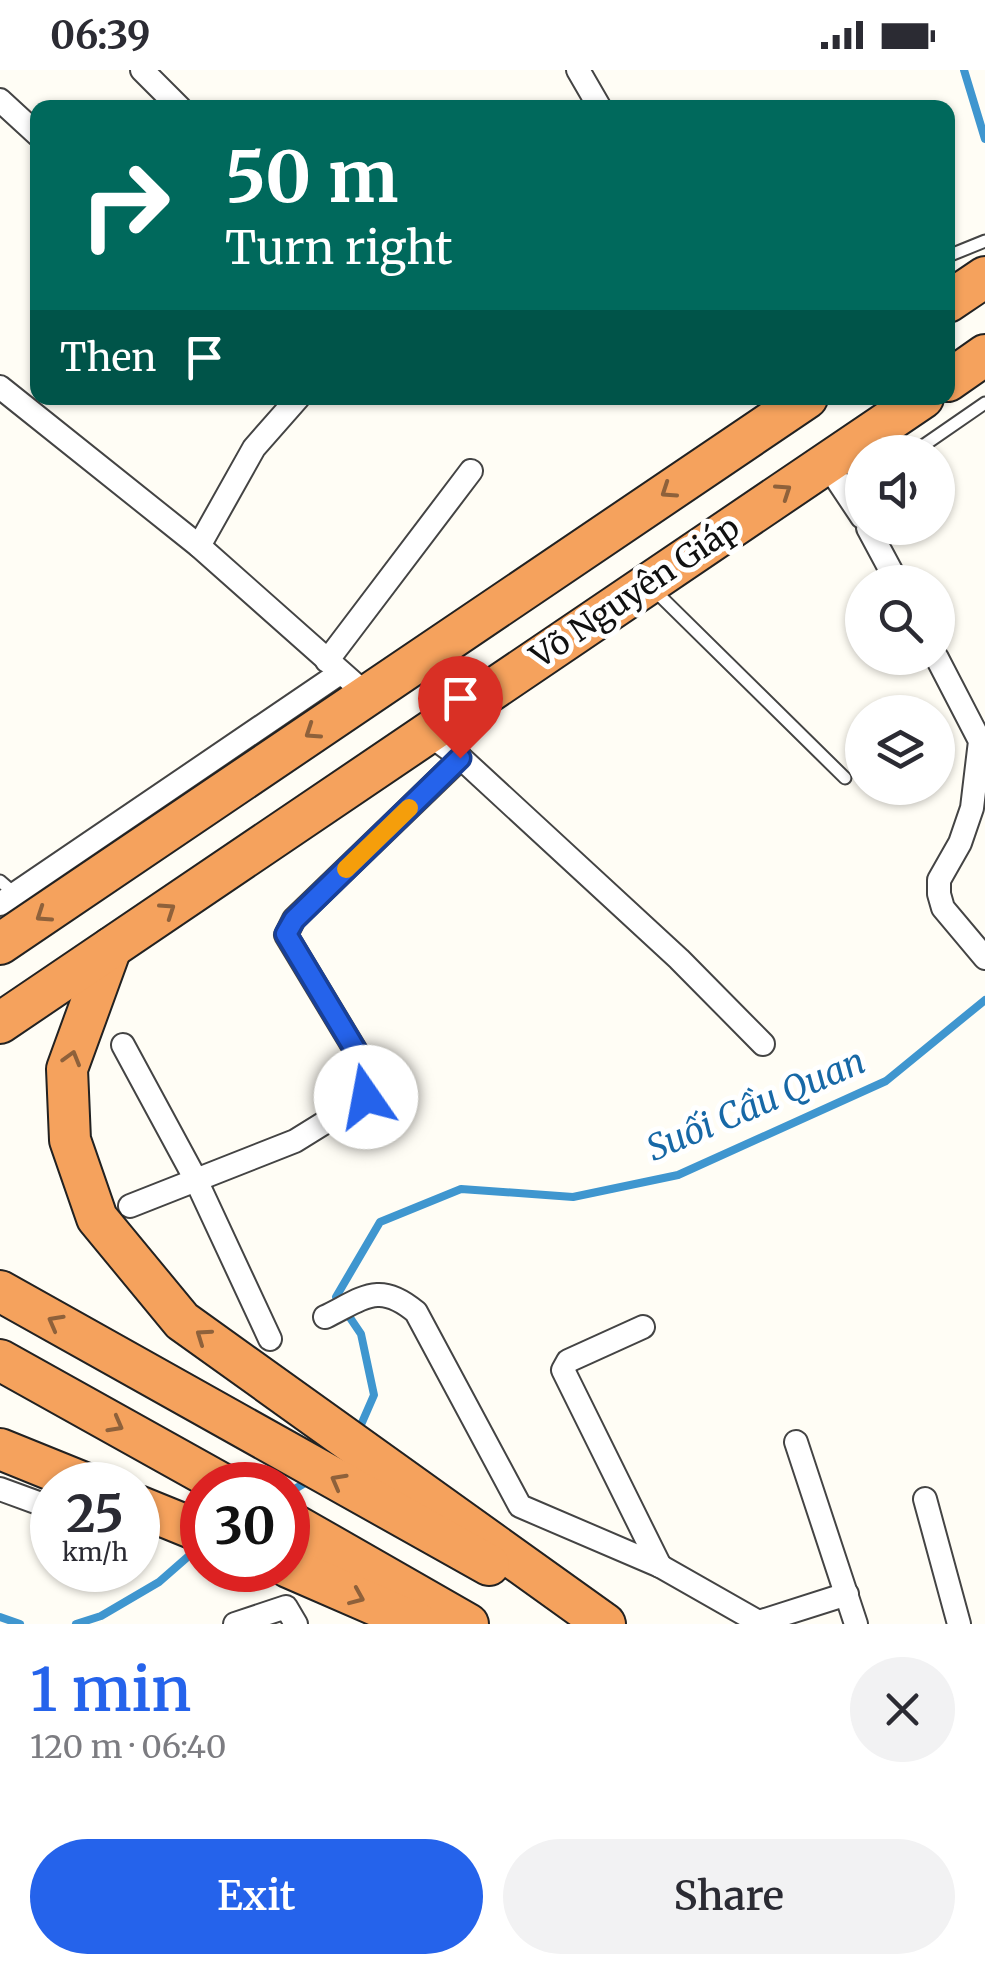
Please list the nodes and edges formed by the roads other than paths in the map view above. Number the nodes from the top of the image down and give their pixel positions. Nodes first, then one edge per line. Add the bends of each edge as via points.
1 (142, 70) edge
2 (578, 70) edge
3 (0, 100) edge
4 (172, 100) edge
5 (595, 100) edge
6 (30, 127) edge
7 (985, 241) edge
8 (955, 253) edge
9 (985, 277) edge
10 (955, 297) edge
11 (985, 355) edge
12 (955, 375) edge
13 (0, 387) edge
14 (985, 403) edge
15 (292, 405) edge
16 (780, 405) edge
17 (912, 405) edge
18 (939, 435) edge
19 (826, 463) junction
20 (471, 470) dead end
21 (845, 490) edge
22 (199, 546) junction
23 (648, 584) junction
24 (946, 675) edge
25 (345, 676) junction
26 (427, 733) junction
27 (982, 743) edge
28 (460, 758) junction
29 (845, 778) dead end
30 (5, 893) edge
31 (0, 944) edge
32 (111, 948) junction
33 (985, 958) edge
34 (0, 1023) edge
35 (763, 1044) dead end
36 (123, 1045) dead end
37 (196, 1180) junction
38 (130, 1206) dead end
39 (0, 1291) edge
40 (325, 1317) dead end
41 (643, 1328) dead end
42 (270, 1339) dead end
43 (0, 1360) edge
44 (796, 1442) dead end
45 (0, 1449) edge
46 (32, 1462) edge
47 (183, 1462) edge
48 (0, 1488) edge
49 (925, 1499) dead end
50 (30, 1500) edge
51 (310, 1533) edge
52 (660, 1566) junction
53 (310, 1577) edge
54 (847, 1594) junction
55 (760, 1623) edge
56 (236, 1624) edge
57 (296, 1624) edge
58 (419, 1624) edge
59 (468, 1624) edge
60 (596, 1624) edge
61 (606, 1624) edge
62 (856, 1624) edge
63 (959, 1624) edge

1 - 4 street
2 - 5 street
3 - 6 street
7 - 8 lane
9 - 10 highway
11 - 12 highway
13 - 22 street
14 - 18 lane
15 - 22 street via 254,448
16 -> 25 highway, Võ Nguyên Giáp
17 - 19 highway, Võ Nguyên Giáp
19 - 21 street
23 -> 19 highway, Võ Nguyên Giáp
20 - 25 street
22 - 25 street
23 - 26 highway, Võ Nguyên Giáp
23 - 29 lane
24 - 27 street
25 - 30 street
25 -> 31 highway, Võ Nguyên Giáp
26 - 28 street
32 -> 26 highway, Võ Nguyên Giáp
27 - 33 street via 972,808 939,894
28 - 35 street
28 - 37 street via 286,934 374,1086 342,1116 296,1141
32 - 34 highway, Võ Nguyên Giáp
61 -> 32 highway via 182,1321 96,1218 70,1140 67,1069
36 - 37 street
37 - 38 street
37 - 42 street
60 -> 39 highway
40 - 52 street via 376,1293 394,1294 416,1312 520,1506
41 - 52 street via 568,1360 564,1370
43 -> 47 highway
44 - 54 street
45 - 46 highway
48 - 50 street
49 - 63 street
51 - 59 highway
52 - 55 street
53 -> 58 highway
54 - 55 street
54 - 62 street
56 - 57 street via 286,1607

